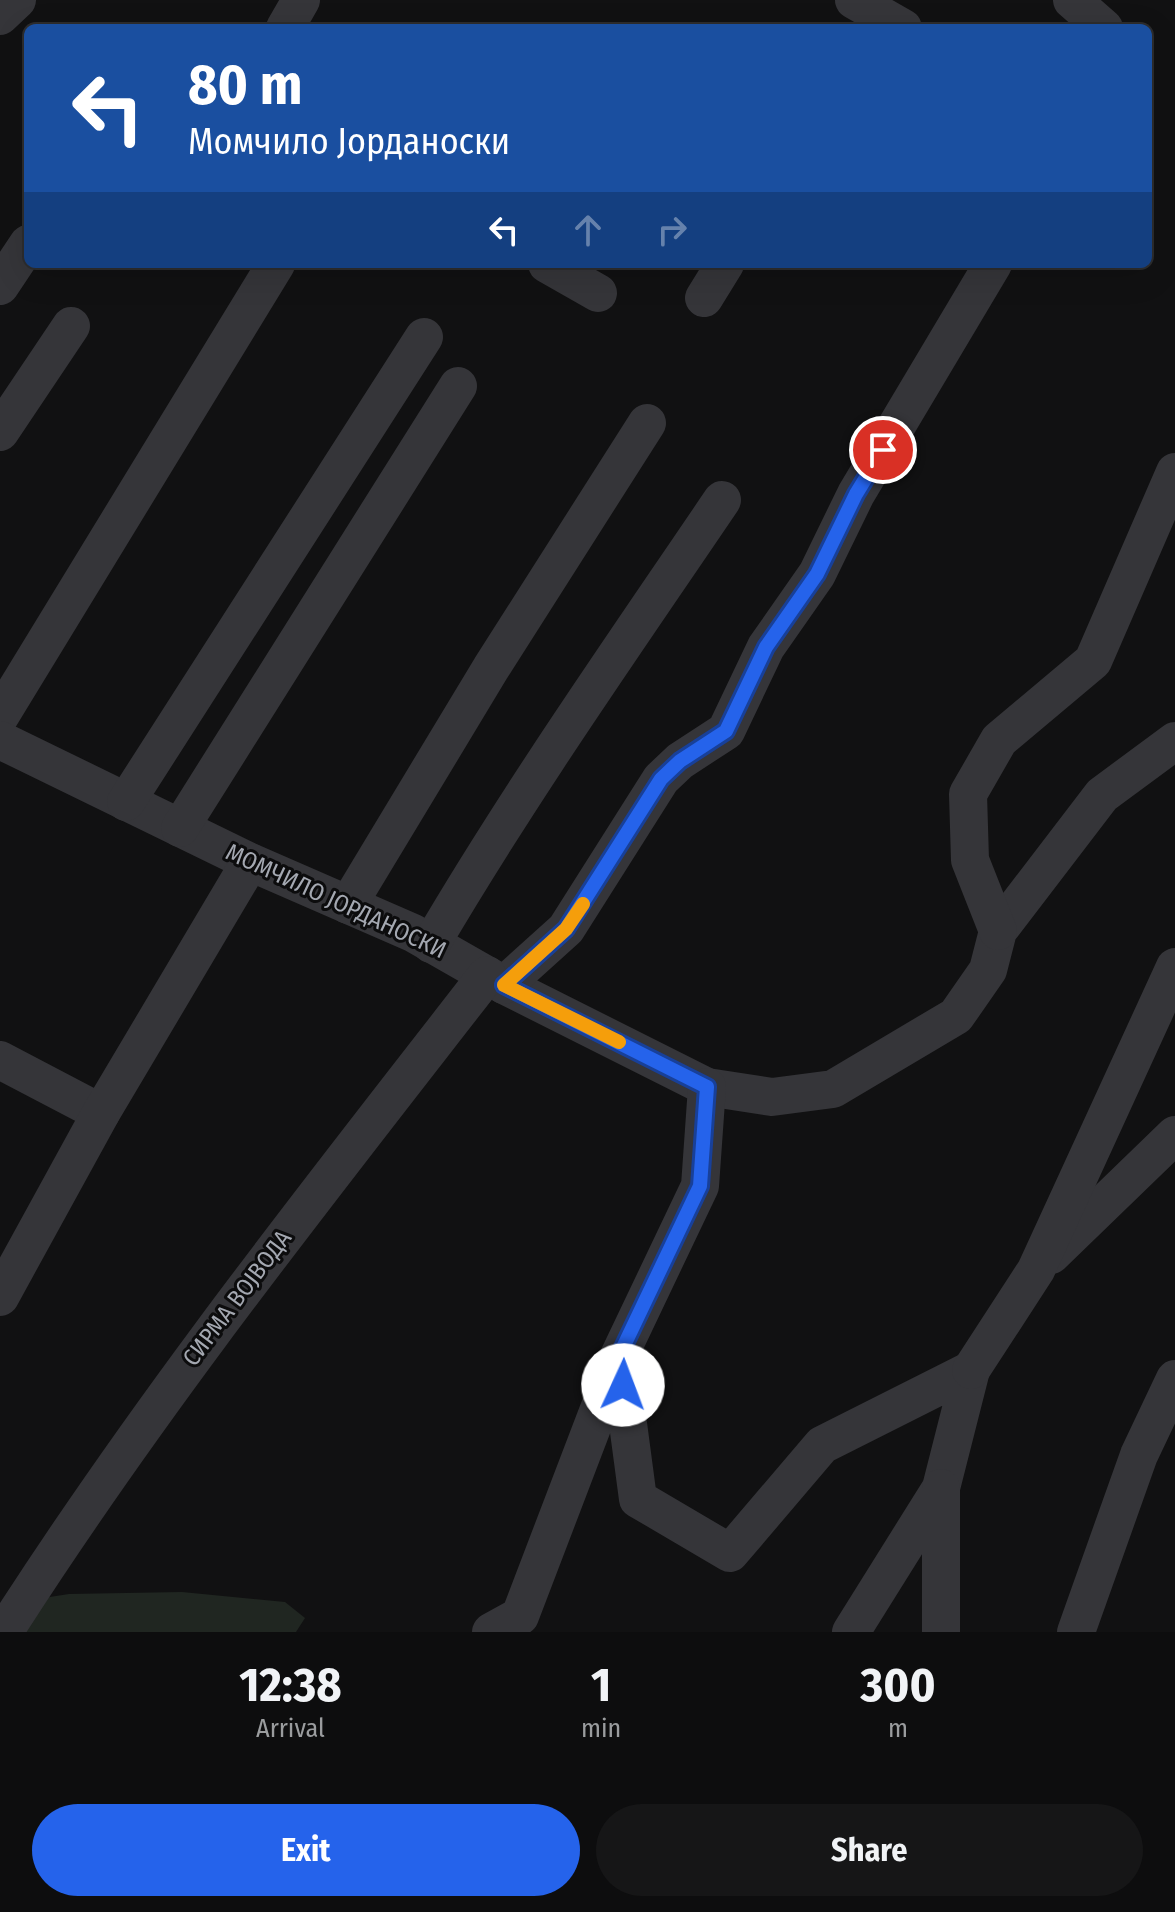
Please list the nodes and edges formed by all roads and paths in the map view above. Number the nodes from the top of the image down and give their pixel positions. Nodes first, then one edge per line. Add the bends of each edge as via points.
1 (17, 0) edge
2 (301, 0) edge
3 (1072, 0) edge
4 (0, 16) edge
5 (287, 24) edge
6 (1099, 24) edge
7 (24, 250) edge
8 (274, 268) edge
9 (554, 268) edge
10 (723, 268) edge
11 (991, 268) edge
12 (0, 286) edge
13 (598, 293) dead end
14 (704, 298) dead end
15 (71, 326) dead end
16 (424, 337) dead end
17 (458, 386) dead end
18 (647, 423) dead end
19 (0, 432) edge
20 (1175, 472) edge
21 (722, 500) dead end
22 (0, 716) edge
23 (0, 740) edge
24 (1175, 741) edge
25 (126, 802) junction
26 (180, 828) junction
27 (250, 862) junction
28 (348, 905) junction
29 (998, 931) junction
30 (431, 944) junction
31 (1175, 967) edge
32 (496, 980) junction
33 (0, 1060) edge
34 (707, 1087) junction
35 (101, 1113) junction
36 (1175, 1135) edge
37 (1036, 1270) junction
38 (0, 1297) edge
39 (619, 1356) junction
40 (971, 1370) junction
41 (1175, 1379) edge
42 (941, 1488) junction
43 (4, 1632) edge
44 (491, 1632) edge
45 (851, 1632) edge
46 (941, 1632) edge
47 (1076, 1632) edge

1 - 4 street
2 - 5 street
3 - 6 street
7 - 12 street
8 - 22 street
9 - 13 street
10 - 14 street
11 - 32 street, СИРМА ВОЈВОДА via 856,494 817,574 766,647 726,731 661,779 566,929
15 - 19 street
16 - 25 street
17 - 26 street
18 - 28 street
20 - 29 street via 1093,661 999,740 968,794 970,860
21 - 30 street via 590,692
23 - 25 street, МОМЧИЛО ЈОРДАНОСКИ
24 - 29 street, МОМЧИЛО ЈОРДАНОСКИ via 1102,795
25 - 26 street, МОМЧИЛО ЈОРДАНОСКИ
26 - 27 street, МОМЧИЛО ЈОРДАНОСКИ
27 - 28 street, МОМЧИЛО ЈОРДАНОСКИ
27 - 35 street
28 - 30 street, МОМЧИЛО ЈОРДАНОСКИ
29 - 34 street, МОМЧИЛО ЈОРДАНОСКИ via 988,970 956,1016 833,1089 772,1097
30 - 32 street, МОМЧИЛО ЈОРДАНОСКИ
31 - 37 street
32 - 34 street, МОМЧИЛО ЈОРДАНОСКИ
32 - 43 street, СИРМА ВОЈВОДА via 233,1302 135,1435
33 - 35 street
34 - 39 street via 700,1186
35 - 38 street
36 - 37 street
37 - 40 street
39 - 40 street via 638,1499 730,1553 822,1445
39 - 44 street via 520,1616
40 - 42 street
41 - 47 street via 1139,1455
42 - 45 street
42 - 46 street

